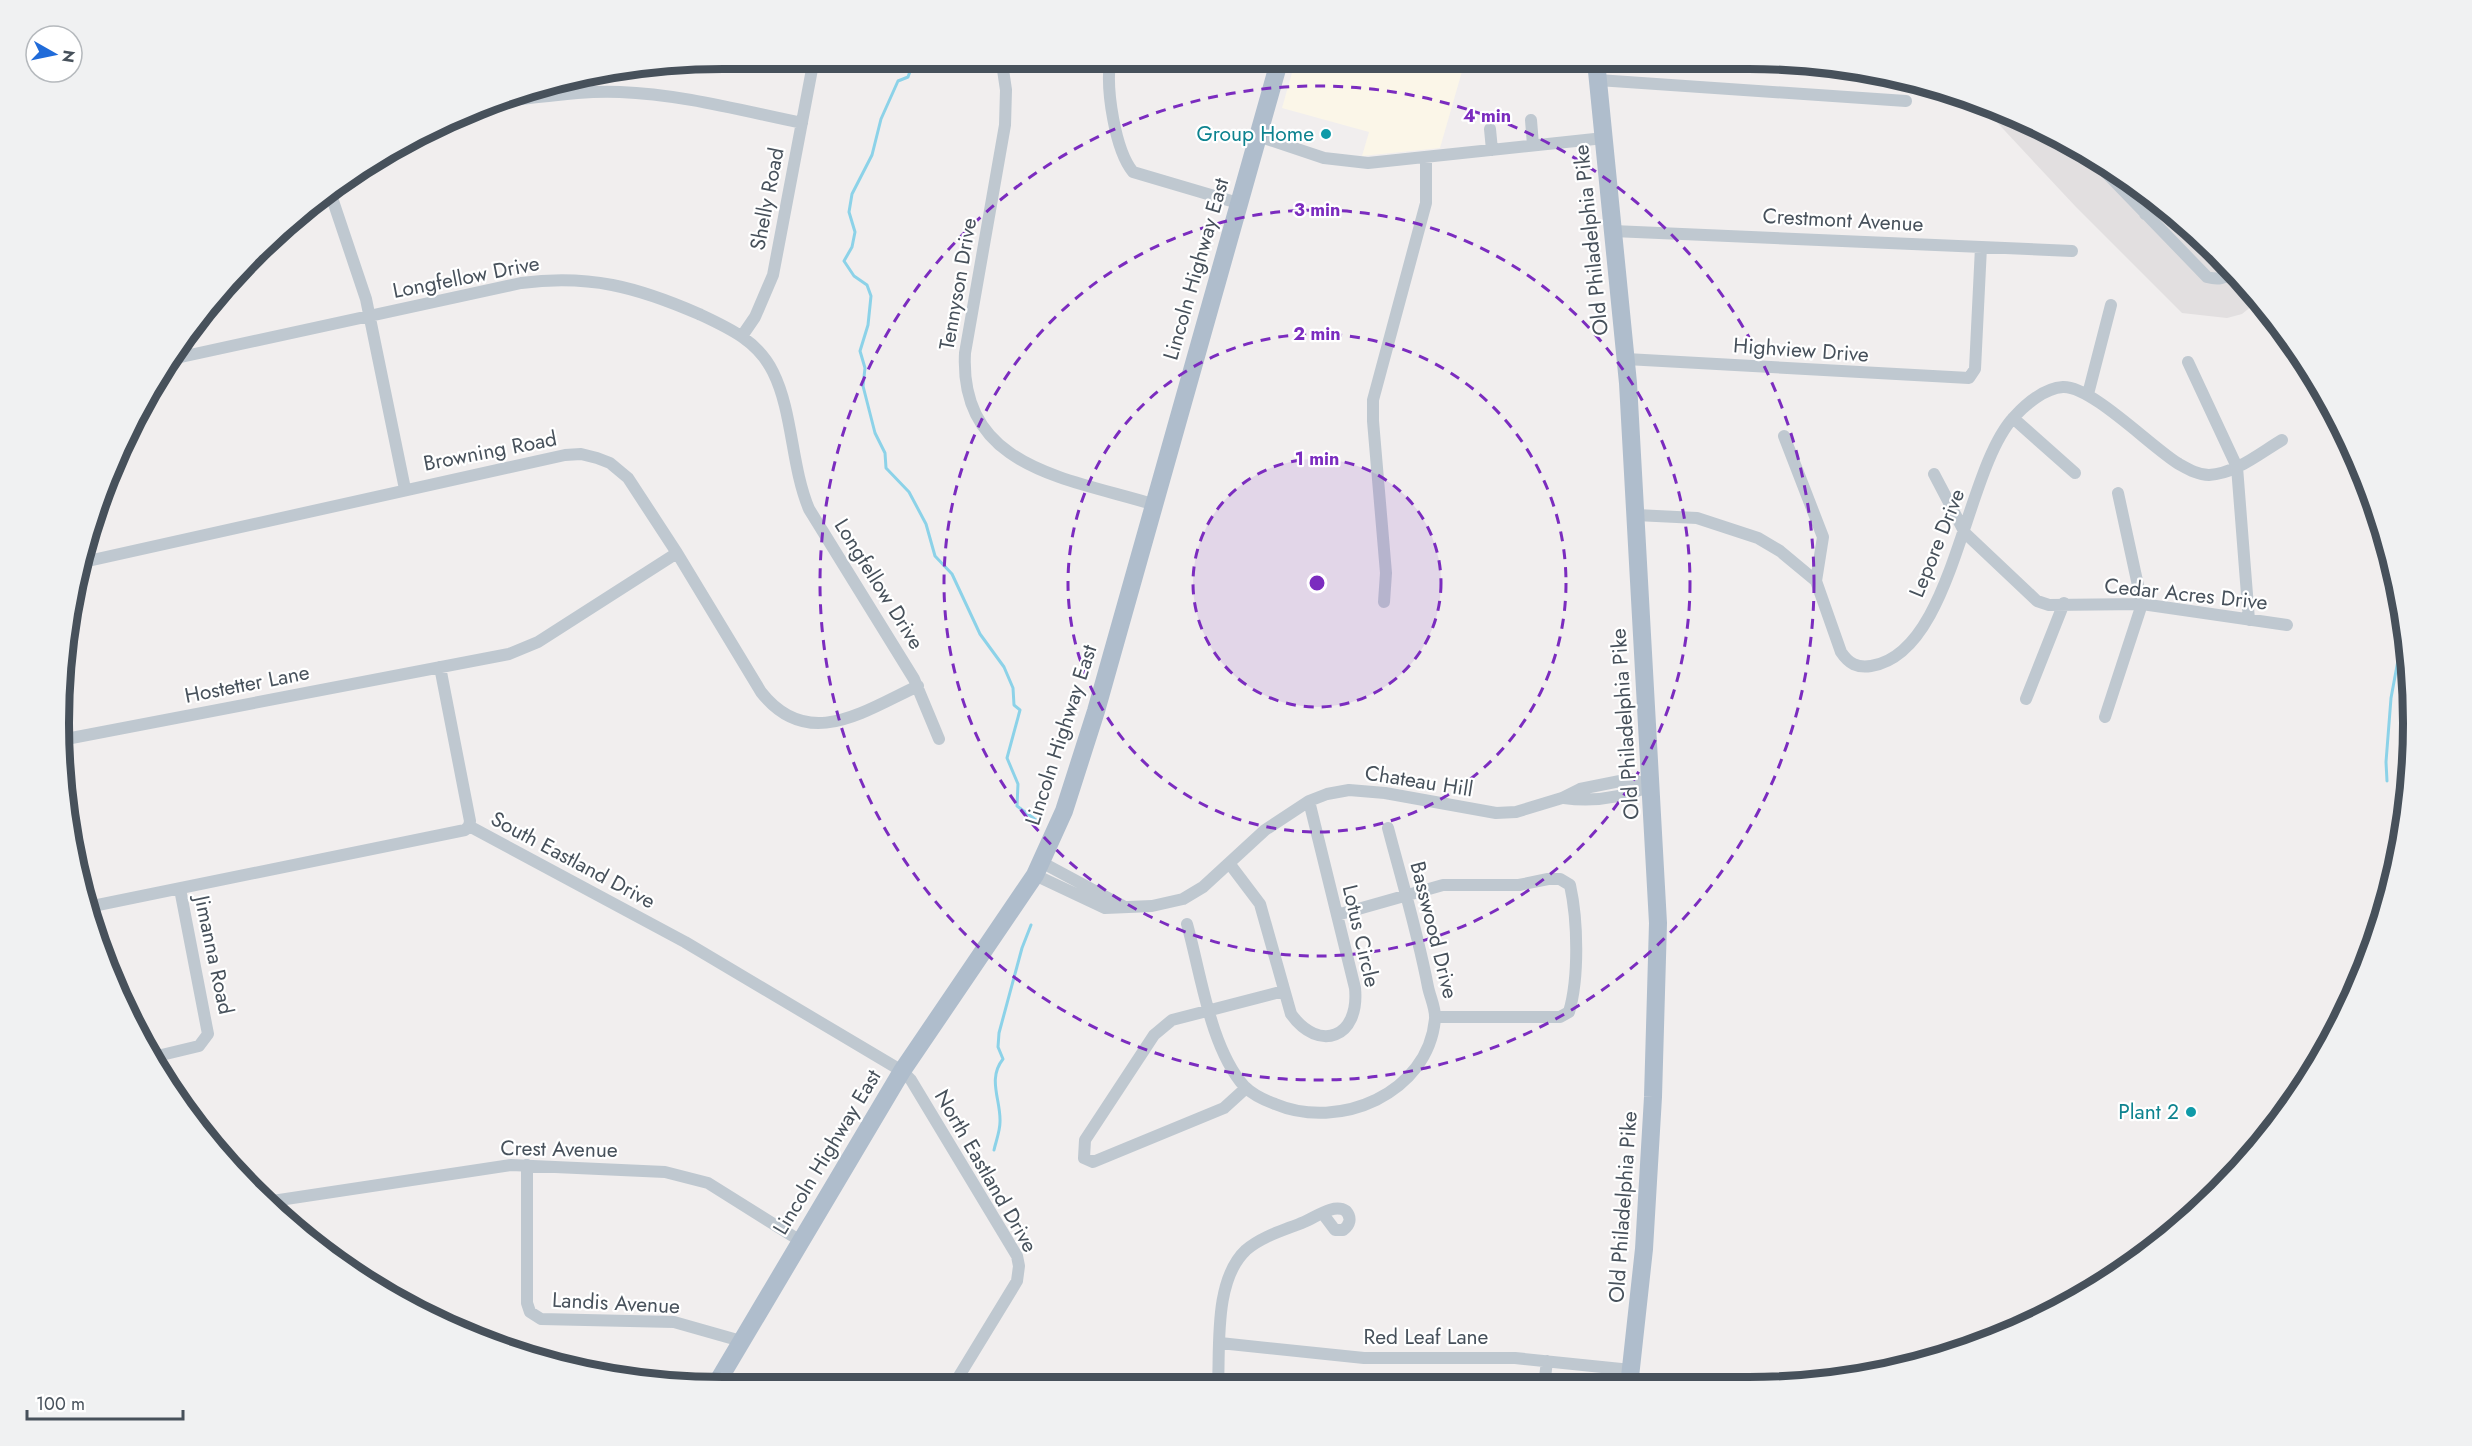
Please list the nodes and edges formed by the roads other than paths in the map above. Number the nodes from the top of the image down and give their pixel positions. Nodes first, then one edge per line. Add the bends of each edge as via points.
1 (812, 69) edge
2 (1003, 69) edge
3 (1110, 69) edge
4 (1278, 69) edge
5 (1597, 69) edge
6 (1598, 80) junction
7 (536, 97) edge
8 (1906, 101) dead end
9 (1531, 120) dead end
10 (802, 123) junction
11 (1491, 129) dead end
12 (1258, 136) junction
13 (1604, 138) junction
14 (1533, 145) junction
15 (1492, 150) junction
16 (1426, 157) junction
17 (2112, 179) edge
18 (332, 199) edge
19 (1238, 203) junction
20 (2151, 208) edge
21 (2145, 214) junction
22 (1613, 231) junction
23 (1981, 246) junction
24 (2072, 251) dead end
25 (2226, 277) edge
26 (2111, 305) dead end
27 (370, 316) junction
28 (742, 336) junction
29 (181, 357) edge
30 (1626, 358) junction
31 (2188, 362) dead end
32 (2088, 394) junction
33 (2013, 418) junction
34 (1784, 436) dead end
35 (2282, 440) dead end
36 (2237, 467) junction
37 (2075, 473) dead end
38 (1934, 474) dead end
39 (405, 489) junction
40 (2118, 493) dead end
41 (1152, 504) junction
42 (1636, 515) junction
43 (1965, 533) junction
44 (677, 553) junction
45 (90, 561) edge
46 (1816, 581) junction
47 (1384, 602) dead end
48 (2064, 603) junction
49 (2142, 604) junction
50 (2249, 620) junction
51 (2287, 625) dead end
52 (440, 667) junction
53 (918, 686) junction
54 (2026, 699) dead end
55 (2105, 717) dead end
56 (69, 738) edge
57 (939, 739) dead end
58 (1651, 786) junction
59 (1309, 801) junction
60 (469, 826) junction
61 (1389, 828) dead end
62 (1229, 863) junction
63 (1038, 868) junction
64 (180, 890) junction
65 (1406, 897) junction
66 (96, 907) edge
67 (1337, 915) junction
68 (1187, 924) dead end
69 (1284, 991) junction
70 (1210, 1011) junction
71 (1435, 1017) junction
72 (160, 1055) edge
73 (902, 1071) junction
74 (1246, 1088) junction
75 (527, 1165) junction
76 (277, 1200) edge
77 (1323, 1214) dead end
78 (799, 1240) junction
79 (741, 1341) junction
80 (1220, 1343) junction
81 (1547, 1361) junction
82 (720, 1377) edge
83 (958, 1377) edge
84 (1218, 1377) edge
85 (1545, 1377) edge
86 (1625, 1377) edge
87 (1630, 1377) edge

1 - 10 street, Shelly Road
2 - 41 street, Tennyson Drive via 1005,125 964,352 972,405 994,442 1010,456 1037,469
3 - 19 street via 1109,89 1122,151 1133,172
4 - 12 main road, Lincoln Highway East
5 - 6 main road, Old Philadelphia Pike
6 - 8 street
6 - 13 main road, Old Philadelphia Pike
7 - 10 street via 588,92 648,94
9 - 14 street
10 - 28 street, Shelly Road via 773,275
11 - 15 street
12 - 16 street via 1303,152 1346,161 1390,162
12 - 19 main road, Lincoln Highway East
13 - 14 street
13 - 22 main road, Old Philadelphia Pike
14 - 15 street
15 - 16 street
16 - 47 street via 1426,203 1373,400 1386,573
17 - 21 street
18 - 27 street
19 - 41 main road, Lincoln Highway East
20 - 21 street
21 - 25 street via 2207,277
22 - 23 street, Crestmont Avenue
22 - 30 main road, Old Philadelphia Pike
23 - 24 street, Crestmont Avenue
23 - 30 street, Highview Drive via 1973,376 1964,380
26 - 32 street
27 - 28 street, Longfellow Drive via 521,283 582,280 658,296
27 - 29 street, Longfellow Drive
27 - 39 street
28 - 53 street, Longfellow Drive via 765,358 773,372 809,509
30 - 42 main road, Old Philadelphia Pike
31 - 36 street
32 - 33 street, Lepore Drive via 2062,387 2045,391
32 - 36 street, Lepore Drive via 2188,469 2209,475
33 - 37 street
33 - 43 street, Lepore Drive via 1990,456
34 - 46 street via 1822,537
35 - 36 street, Lepore Drive
36 - 50 street
38 - 43 street, Cedar Acres Drive
39 - 44 street, Browning Road via 581,454 597,458 628,478
39 - 45 street, Browning Road
40 - 49 street
41 - 63 main road, Lincoln Highway East via 1078,769
42 - 46 street via 1673,515 1717,523 1770,544
42 - 58 main road, Old Philadelphia Pike
43 - 46 street, Lepore Drive via 1917,636 1905,649 1878,664 1861,666 1847,662
43 - 48 street, Cedar Acres Drive via 2037,601 2049,605
44 - 52 street, Hostetter Lane via 538,642 489,659
44 - 53 street, Browning Road via 761,692 778,710 812,724 834,724
48 - 49 street, Cedar Acres Drive
48 - 54 street
49 - 50 street, Cedar Acres Drive
49 - 55 street
50 - 51 street, Cedar Acres Drive
52 - 56 street, Hostetter Lane
52 - 60 street
53 - 57 street, Longfellow Drive
58 - 59 street, Chateau Hill via 1630,779 1580,789 1516,812 1496,813 1349,790
58 - 87 main road, Old Philadelphia Pike via 1657,862 1657,990 1644,1249
59 - 62 street, Chateau Hill via 1265,830
59 - 67 street, Lotus Circle
60 - 64 street, South Eastland Drive via 465,830
60 - 73 street, South Eastland Drive via 685,942
61 - 65 street, Basswood Drive
62 - 63 street, Chateau Hill via 1183,899 1124,907
62 - 69 street, Lotus Circle via 1260,904
63 - 73 main road, Lincoln Highway East
64 - 66 street, South Eastland Drive
64 - 72 street, Jimanna Road via 208,1034 199,1046
65 - 67 street
65 - 71 street, Basswood Drive
65 - 71 street via 1443,885 1519,885 1548,879 1560,879 1570,885 1575,956 1569,1012 1560,1017
67 - 69 street, Lotus Circle via 1355,988 1354,1019 1344,1030 1317,1035 1300,1027
68 - 70 street, Basswood Drive
69 - 70 street
70 - 74 street, Basswood Drive via 1230,1069
70 - 74 street via 1172,1020 1154,1035 1085,1140 1084,1158 1093,1162 1224,1108
71 - 74 street, Basswood Drive via 1414,1071 1377,1102 1330,1114 1307,1114 1258,1097
73 - 78 main road, Lincoln Highway East
73 - 83 street, North Eastland Drive via 950,1142 1017,1256 1019,1266 1017,1281
75 - 76 street, Crest Avenue
75 - 78 street, Crest Avenue via 665,1172 696,1178
75 - 79 street, Landis Avenue via 527,1303 534,1317 675,1322
77 - 80 street via 1272,1235 1248,1248 1235,1261 1223,1296
78 - 79 main road, Lincoln Highway East
79 - 82 main road, Lincoln Highway East
80 - 81 street, Red Leaf Lane via 1395,1360 1491,1357
80 - 84 street
81 - 85 street
81 - 86 street, Red Leaf Lane

